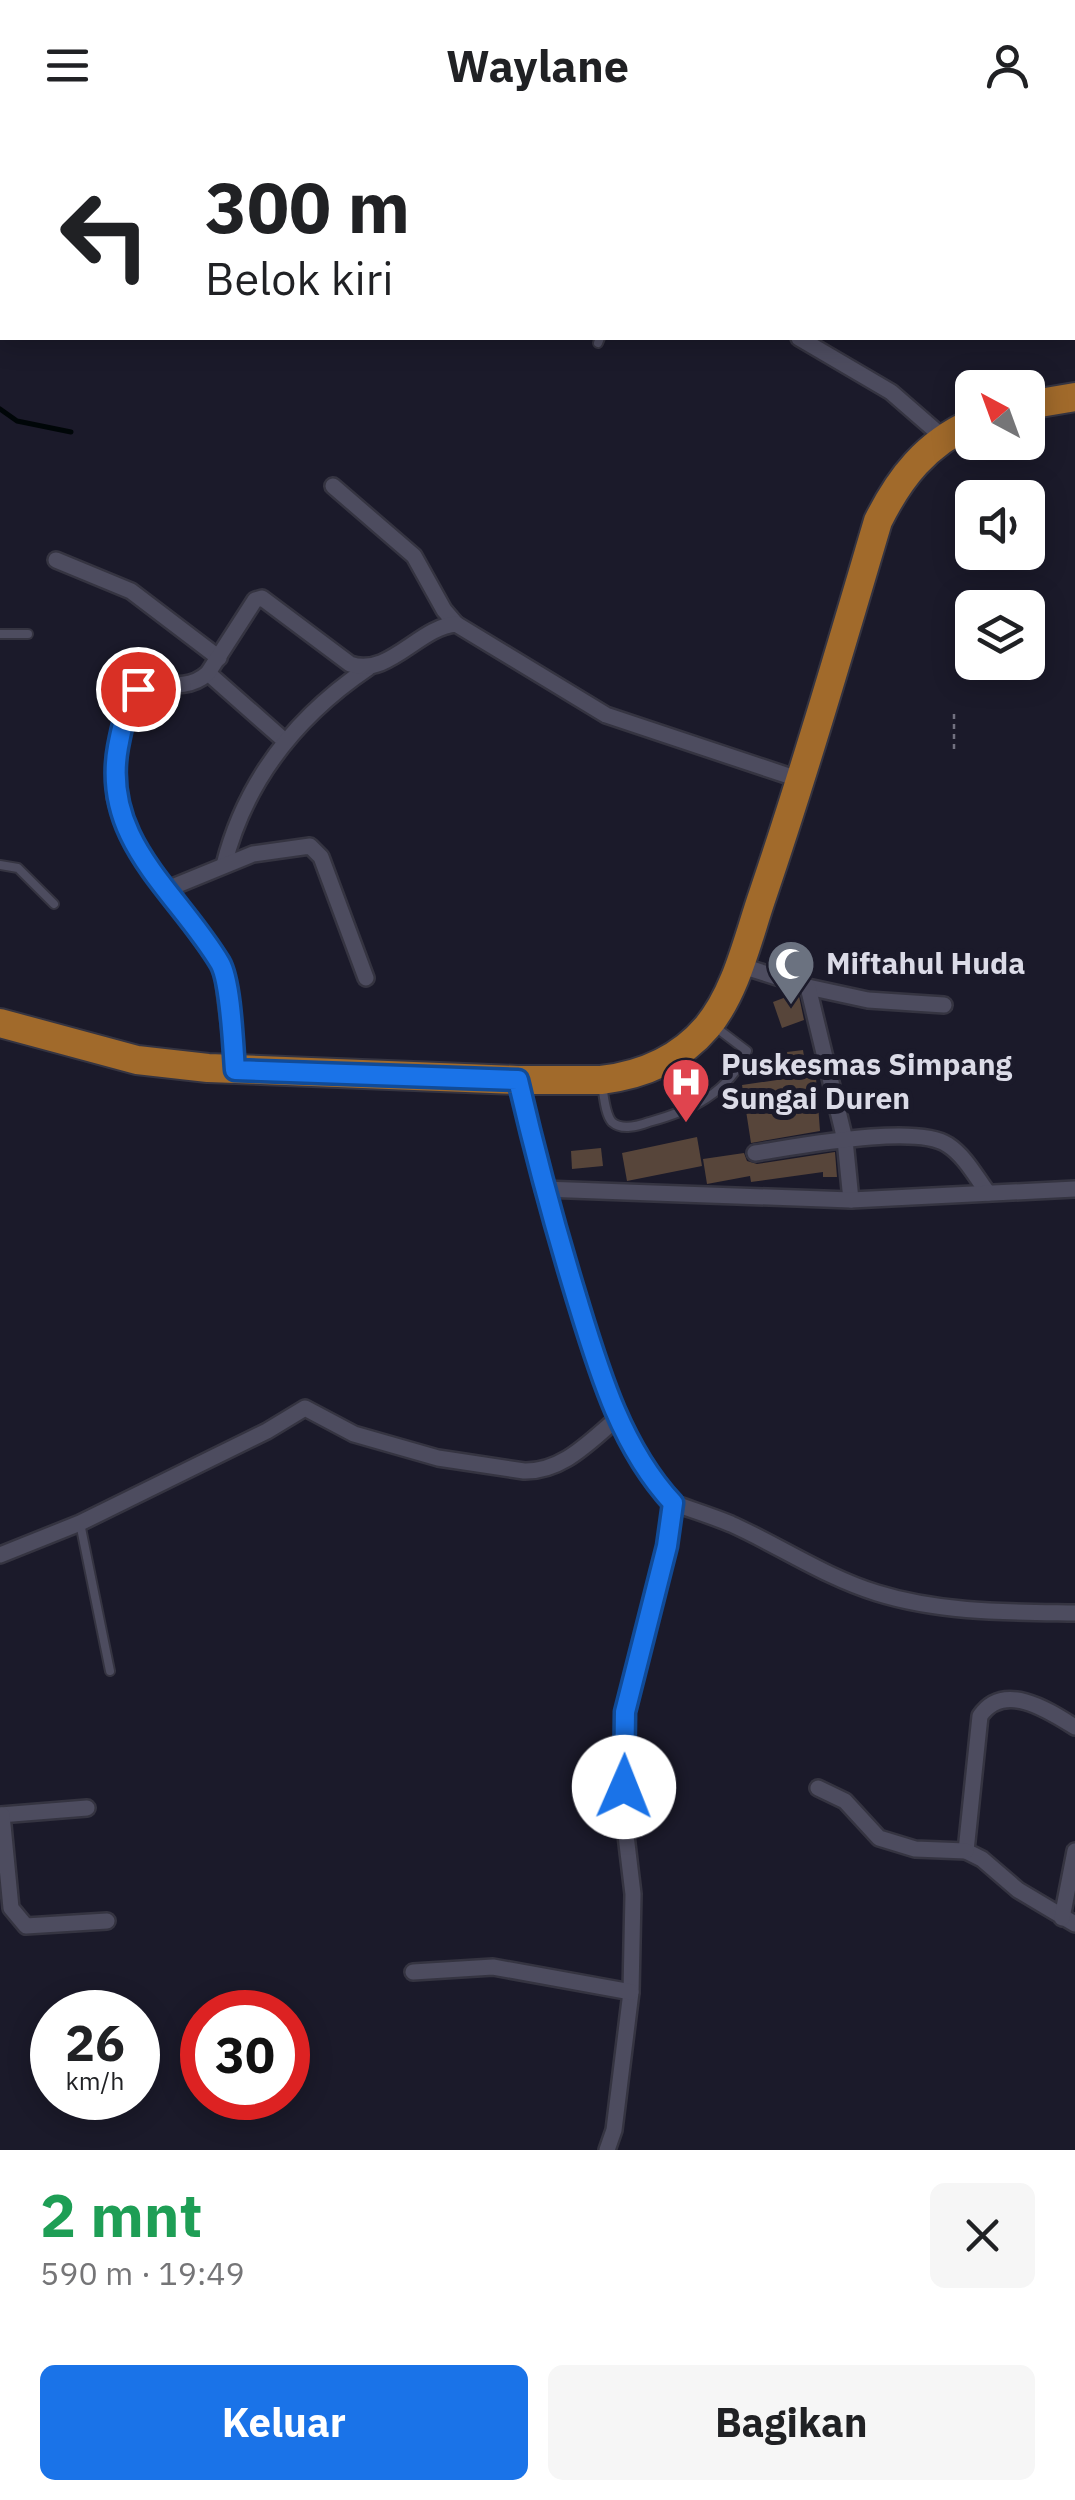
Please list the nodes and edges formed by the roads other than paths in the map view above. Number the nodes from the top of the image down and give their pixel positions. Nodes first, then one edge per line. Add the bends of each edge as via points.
1 (802, 340) edge
2 (1075, 397) edge
3 (1045, 402) edge
4 (955, 433) edge
5 (945, 439) junction
6 (333, 486) dead end
7 (56, 560) dead end
8 (456, 624) junction
9 (0, 634) edge
10 (28, 634) dead end
11 (219, 658) junction
12 (368, 668) junction
13 (208, 673) junction
14 (285, 741) junction
15 (802, 780) junction
16 (0, 865) edge
17 (224, 865) junction
18 (165, 890) junction
19 (54, 904) dead end
20 (738, 965) junction
21 (366, 978) dead end
22 (808, 988) junction
23 (944, 1005) dead end
24 (0, 1024) edge
25 (710, 1024) junction
26 (235, 1070) junction
27 (518, 1080) junction
28 (601, 1080) junction
29 (845, 1140) junction
30 (755, 1152) dead end
31 (544, 1189) junction
32 (1075, 1189) edge
33 (988, 1193) junction
34 (851, 1200) junction
35 (619, 1418) junction
36 (673, 1503) junction
37 (80, 1523) junction
38 (0, 1555) edge
39 (1075, 1614) edge
40 (110, 1671) dead end
41 (1075, 1727) edge
42 (818, 1788) dead end
43 (87, 1808) dead end
44 (1, 1815) edge
45 (966, 1851) junction
46 (1075, 1851) edge
47 (107, 1921) dead end
48 (1068, 1921) edge
49 (413, 1972) dead end
50 (631, 1992) junction
51 (607, 2150) edge

1 - 5 street via 891,392
2 - 3 highway
4 - 5 highway
5 - 15 highway via 896,486 878,521
6 - 8 street via 414,556
7 - 11 street via 131,591
8 - 12 street
8 - 15 street via 606,715
9 - 10 lane
11 - 12 street via 246,611 262,598 350,664
11 - 13 street
12 - 14 street
13 - 14 street
13 - 18 street via 186,686 148,681 128,704 115,764 122,821
14 - 17 street via 251,792
15 - 20 highway
16 - 19 lane via 18,868
17 - 18 street
17 - 21 street via 253,854 318,850
18 - 26 street via 222,967
20 - 22 street
20 - 25 highway
22 - 23 street
22 - 29 street
24 - 26 highway via 137,1060
25 - 28 highway via 652,1070
25 - 28 lane via 747,1051 717,1091 687,1112 618,1126 608,1118
26 - 27 highway
27 - 28 highway
27 - 31 street
29 - 30 street
29 - 33 street via 928,1136 965,1161
29 - 34 street
31 - 34 street
31 - 35 street
32 - 33 street
33 - 34 street
35 - 36 street via 644,1468
35 - 37 street via 562,1463 524,1471 438,1458 354,1434 305,1408
36 - 39 street via 876,1593 988,1612
36 - 50 street via 625,1712
37 - 38 street
37 - 40 lane
41 - 45 street via 1045,1707 988,1704 980,1716
42 - 45 street via 844,1801 879,1838 915,1849
43 - 44 street
44 - 47 street via 16,1918 26,1926
45 - 48 street
46 - 48 street
49 - 50 street via 493,1968
50 - 51 street

